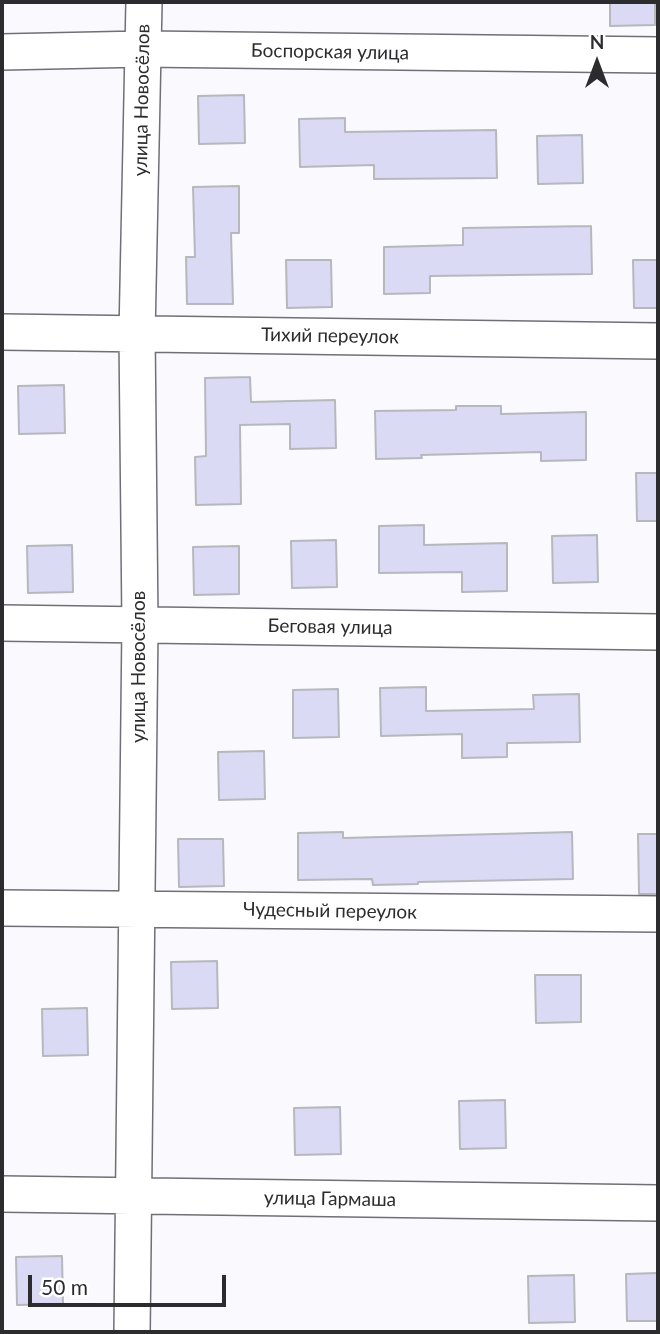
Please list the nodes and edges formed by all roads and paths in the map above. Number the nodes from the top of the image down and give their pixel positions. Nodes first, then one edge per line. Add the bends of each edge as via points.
1 (144, 2) edge
2 (143, 49) junction
3 (2, 52) edge
4 (658, 55) edge
5 (2, 332) edge
6 (138, 334) junction
7 (658, 341) edge
8 (2, 622) edge
9 (140, 625) junction
10 (658, 632) edge
11 (2, 908) edge
12 (138, 909) junction
13 (658, 914) edge
14 (2, 1194) edge
15 (133, 1196) junction
16 (658, 1203) edge
17 (132, 1332) edge

1 - 2 street, улица Новосёлов
2 - 3 street, Боспорская улица
2 - 4 street, Боспорская улица
2 - 6 street, улица Новосёлов
5 - 6 street, Тихий переулок
6 - 7 street, Тихий переулок
6 - 9 street, улица Новосёлов
8 - 9 street, Беговая улица
9 - 10 street, Беговая улица
9 - 12 street, улица Новосёлов
11 - 12 street, Чудесный переулок
12 - 13 street, Чудесный переулок
12 - 15 street, улица Новосёлов
14 - 15 street, улица Гармаша
15 - 16 street, улица Гармаша
15 - 17 street, улица Новосёлов

